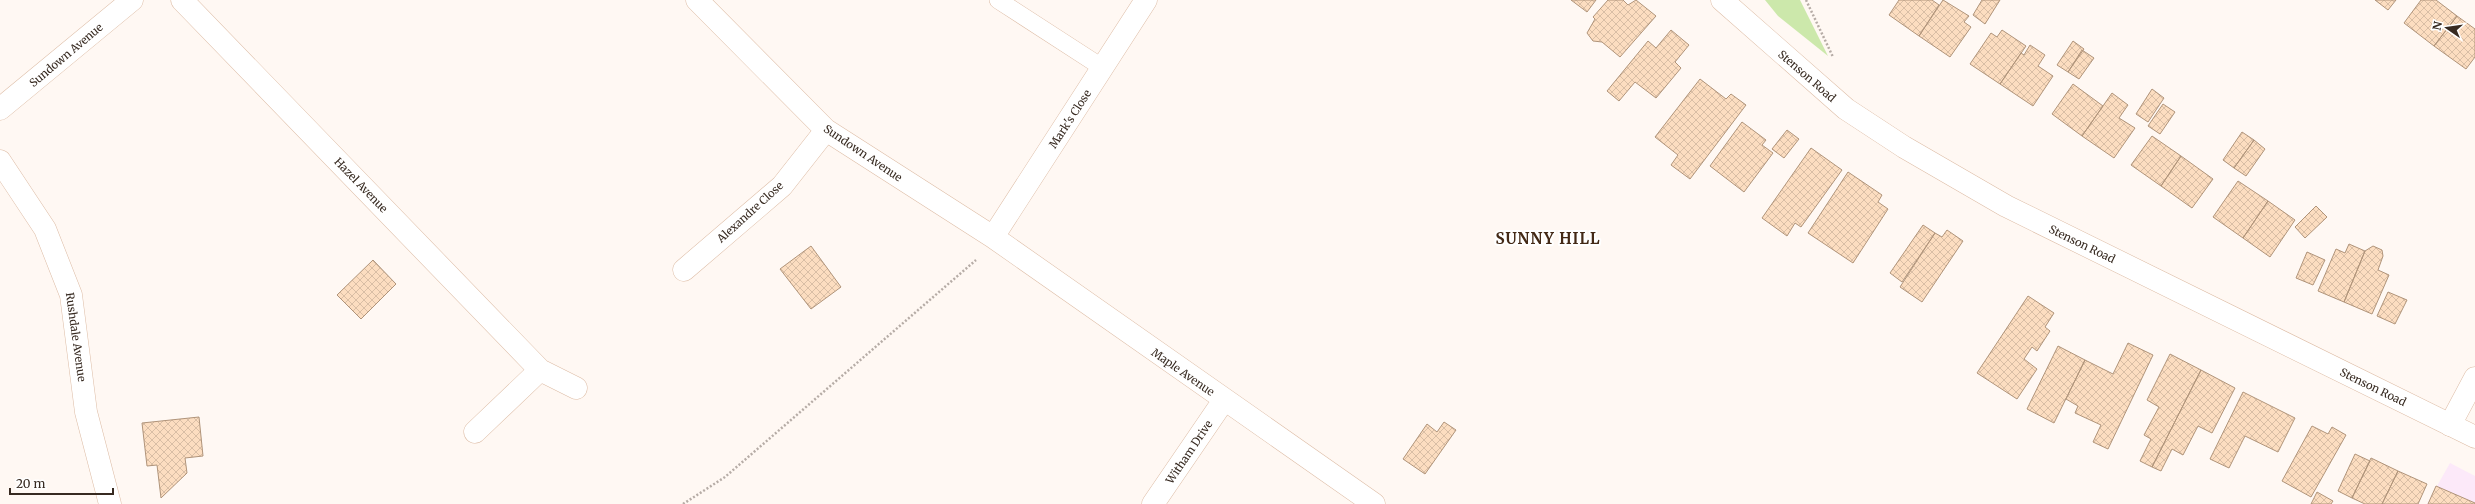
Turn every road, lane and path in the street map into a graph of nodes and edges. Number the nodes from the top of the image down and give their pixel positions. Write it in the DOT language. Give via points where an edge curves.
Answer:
graph roads {
  1 [pos="132,0"];
  2 [pos="182,0"];
  3 [pos="698,0"];
  4 [pos="998,0"];
  5 [pos="1146,0"];
  6 [pos="1722,0"];
  7 [pos="1103,68"];
  8 [pos="0,109"];
  9 [pos="826,130"];
  10 [pos="0,161"];
  11 [pos="993,238"];
  12 [pos="684,270"];
  13 [pos="540,370"];
  14 [pos="2475,378"];
  15 [pos="576,388"];
  16 [pos="1224,400"];
  17 [pos="2450,425"];
  18 [pos="476,432"];
  19 [pos="2475,437"];
  20 [pos="103,502"];
  21 [pos="683,504"];
  22 [pos="1153,504"];
  23 [pos="1374,504"];
  1 -- 8 [label="street, Sundown Avenue"];
  2 -- 13 [label="street, Hazel Avenue"];
  3 -- 9 [label="street, Sundown Avenue"];
  4 -- 7 [label="lane"];
  5 -- 7 [label="street, Mark's Close"];
  6 -- 17 [label="street, Stenson Road" via="1846,109 1904,147 2006,206"];
  7 -- 11 [label="street, Mark's Close"];
  9 -- 11 [label="street, Sundown Avenue"];
  9 -- 12 [label="street, Alexandre Close" via="782,186"];
  10 -- 20 [label="street, Rushdale Avenue" via="45,229 72,295 86,412"];
  11 -- 16 [label="street, Maple Avenue"];
  11 -- 21 [label="path" via="975,262 725,477"];
  13 -- 15 [label="street, Hazel Avenue"];
  13 -- 18 [label="street"];
  14 -- 17 [label="street"];
  16 -- 22 [label="street, Witham Drive"];
  16 -- 23 [label="street, Maple Avenue"];
  17 -- 19 [label="street, Stenson Road"];
}
